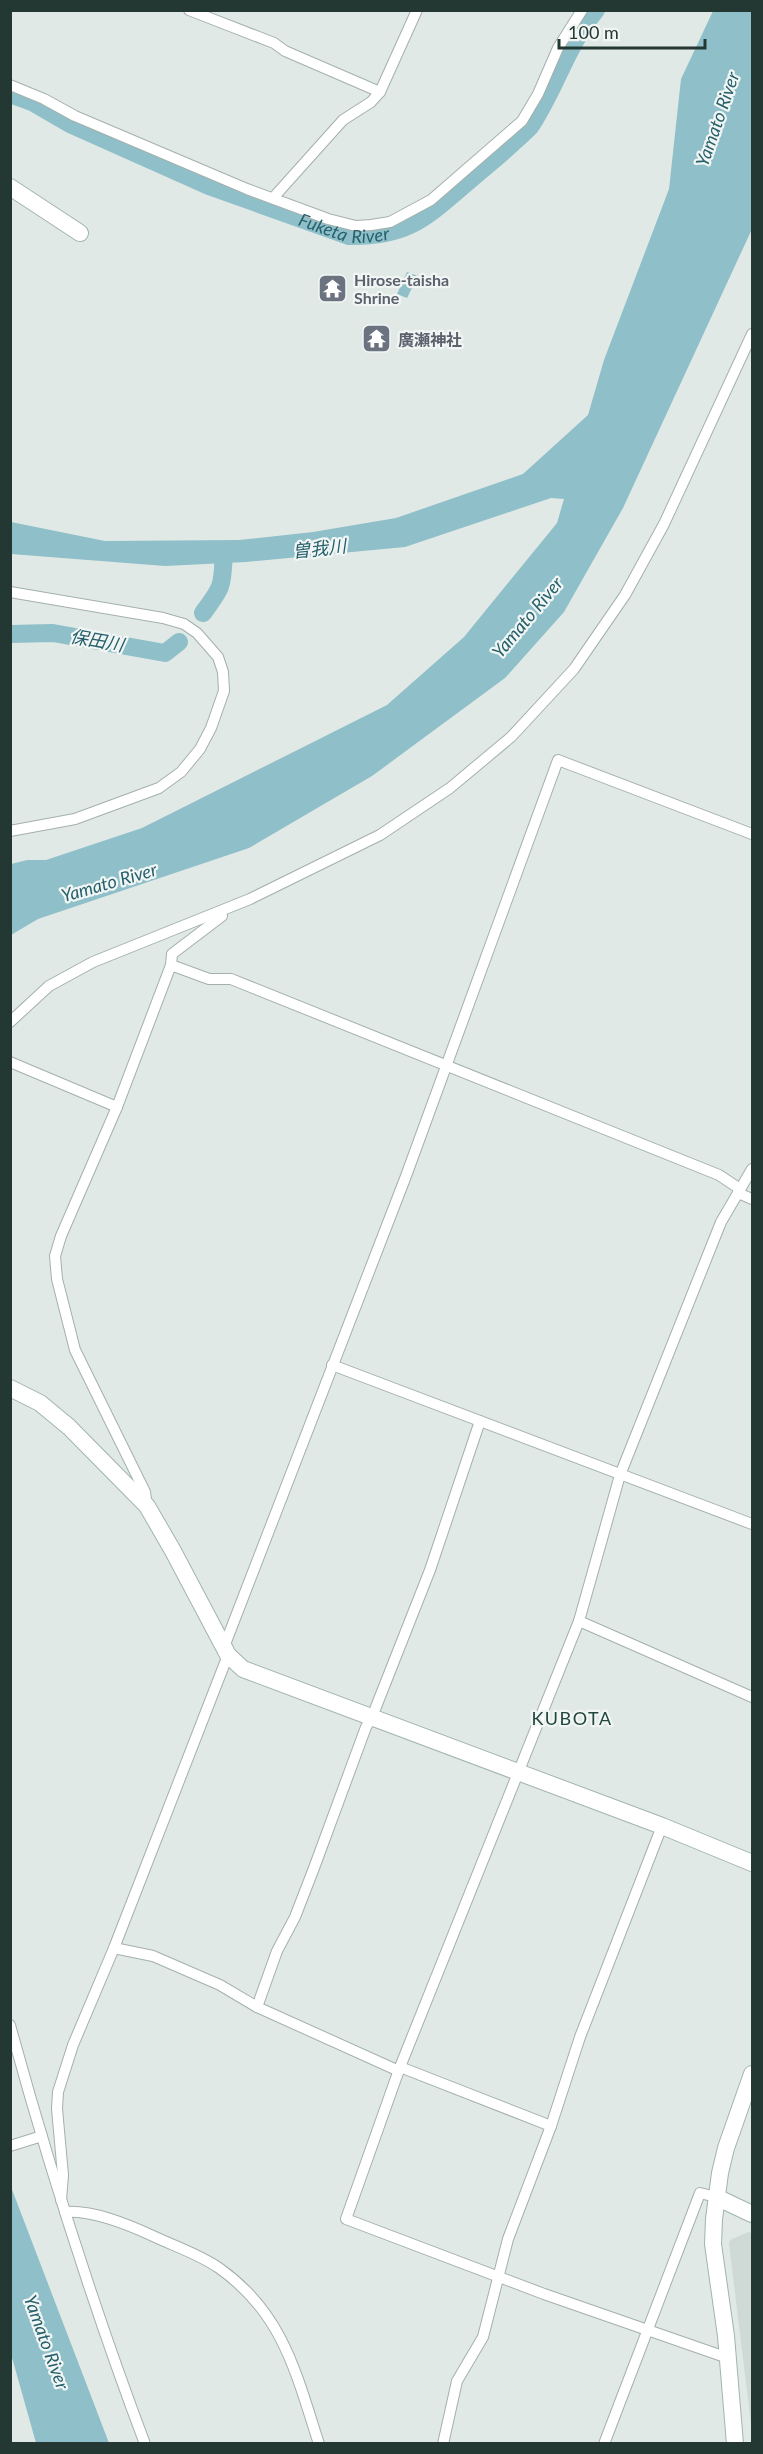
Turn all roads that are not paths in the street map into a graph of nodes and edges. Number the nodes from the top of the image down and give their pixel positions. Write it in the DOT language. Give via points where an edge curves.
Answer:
graph roads {
  1 [pos="189,10"];
  2 [pos="417,10"];
  3 [pos="582,10"];
  4 [pos="205,14"];
  5 [pos="10,85"];
  6 [pos="380,92"];
  7 [pos="10,187"];
  8 [pos="273,198"];
  9 [pos="80,233"];
  10 [pos="753,334"];
  11 [pos="10,592"];
  12 [pos="10,831"];
  13 [pos="753,834"];
  14 [pos="250,899"];
  15 [pos="171,965"];
  16 [pos="10,1022"];
  17 [pos="10,1062"];
  18 [pos="446,1064"];
  19 [pos="117,1107"];
  20 [pos="753,1169"];
  21 [pos="739,1191"];
  22 [pos="753,1198"];
  23 [pos="332,1365"];
  24 [pos="10,1388"];
  25 [pos="480,1421"];
  26 [pos="620,1475"];
  27 [pos="147,1506"];
  28 [pos="753,1524"];
  29 [pos="579,1621"];
  30 [pos="226,1651"];
  31 [pos="753,1696"];
  32 [pos="372,1717"];
  33 [pos="517,1771"];
  34 [pos="662,1826"];
  35 [pos="753,1863"];
  36 [pos="114,1948"];
  37 [pos="257,2007"];
  38 [pos="10,2025"];
  39 [pos="399,2069"];
  40 [pos="753,2074"];
  41 [pos="551,2126"];
  42 [pos="39,2137"];
  43 [pos="10,2146"];
  44 [pos="716,2197"];
  45 [pos="61,2200"];
  46 [pos="65,2212"];
  47 [pos="753,2214"];
  48 [pos="500,2276"];
  49 [pos="648,2328"];
  50 [pos="728,2358"];
  51 [pos="145,2444"];
  52 [pos="319,2444"];
  53 [pos="443,2444"];
  54 [pos="604,2444"];
  55 [pos="735,2444"];
  1 -- 4 [label="street"];
  2 -- 6 [label="street"];
  3 -- 8 [label="street" via="558,48 522,121 418,208 390,222 356,226"];
  4 -- 6 [label="street"];
  5 -- 8 [label="street" via="200,171"];
  6 -- 8 [label="street" via="344,120"];
  7 -- 9 [label="street"];
  10 -- 14 [label="street" via="664,524 625,595 574,669 511,737 450,788 380,836"];
  11 -- 12 [label="street" via="184,624 218,657 224,691 200,749 182,772 159,788 99,812"];
  13 -- 18 [label="street" via="558,760"];
  14 -- 15 [label="street" via="172,954"];
  14 -- 16 [label="street" via="93,962 49,986"];
  15 -- 18 [label="street" via="210,979 231,979"];
  15 -- 19 [label="street"];
  17 -- 19 [label="street"];
  18 -- 21 [label="street" via="719,1175"];
  18 -- 23 [label="street"];
  19 -- 27 [label="street" via="55,1257 75,1350 145,1492"];
  20 -- 21 [label="street"];
  21 -- 22 [label="street"];
  21 -- 26 [label="street" via="703,1265"];
  23 -- 25 [label="street"];
  23 -- 30 [label="street"];
  24 -- 27 [label="street" via="40,1403 62,1421"];
  25 -- 26 [label="street"];
  25 -- 32 [label="street" via="430,1570"];
  26 -- 28 [label="street"];
  26 -- 29 [label="street"];
  27 -- 30 [label="street"];
  29 -- 31 [label="street"];
  29 -- 33 [label="street"];
  30 -- 32 [label="street" via="236,1664 252,1674"];
  30 -- 36 [label="street"];
  32 -- 33 [label="street"];
  32 -- 37 [label="street"];
  33 -- 34 [label="street"];
  33 -- 39 [label="street"];
  34 -- 35 [label="street"];
  34 -- 41 [label="street" via="580,2037"];
  36 -- 37 [label="street" via="153,1956 220,1985"];
  36 -- 45 [label="street" via="57,2092"];
  37 -- 39 [label="street"];
  38 -- 42 [label="street"];
  39 -- 41 [label="street"];
  39 -- 48 [label="street" via="346,2219"];
  40 -- 44 [label="street" via="726,2148"];
  41 -- 48 [label="street" via="508,2239"];
  42 -- 43 [label="street"];
  42 -- 45 [label="street"];
  44 -- 47 [label="street"];
  44 -- 49 [label="street" via="700,2193"];
  44 -- 50 [label="street" via="713,2244"];
  45 -- 46 [label="street"];
  46 -- 51 [label="street"];
  46 -- 52 [label="street" via="76,2211 131,2226 218,2267 251,2294 288,2349"];
  48 -- 49 [label="street"];
  48 -- 53 [label="street" via="483,2337 458,2381"];
  49 -- 50 [label="street"];
  49 -- 54 [label="street"];
  50 -- 55 [label="street"];
}
